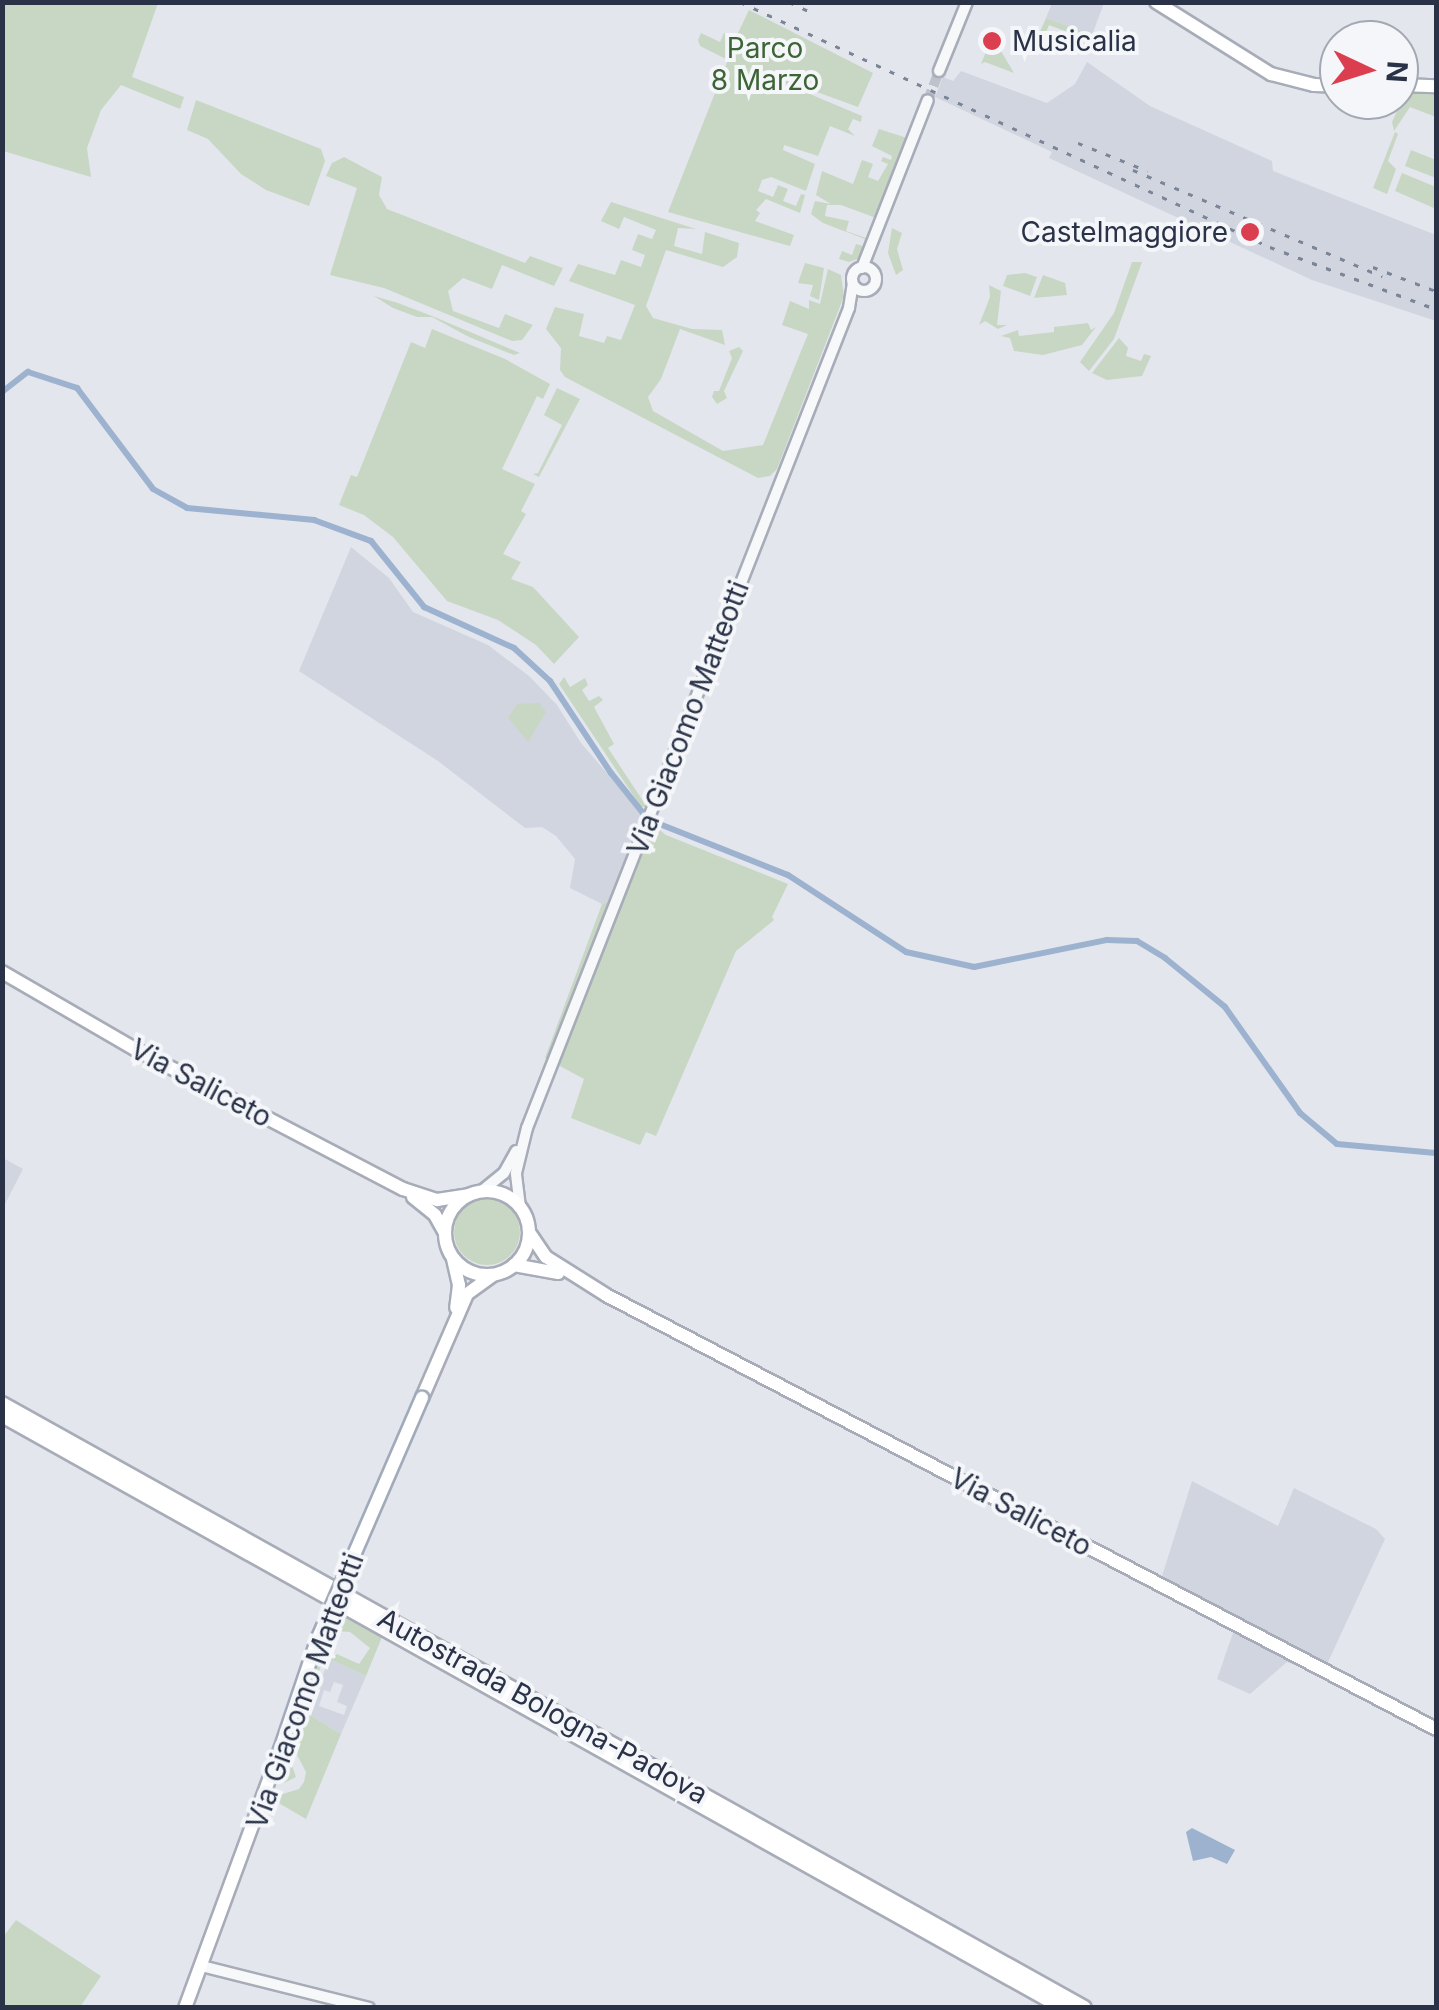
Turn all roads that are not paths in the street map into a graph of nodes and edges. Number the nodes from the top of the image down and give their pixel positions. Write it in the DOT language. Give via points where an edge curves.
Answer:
graph roads {
  1 [pos="965,2"];
  2 [pos="1156,2"];
  3 [pos="939,71"];
  4 [pos="1319,86"];
  5 [pos="928,100"];
  6 [pos="867,270"];
  7 [pos="852,284"];
  8 [pos="864,291"];
  9 [pos="849,308"];
  10 [pos="2,972"];
  11 [pos="527,1128"];
  12 [pos="404,1189"];
  13 [pos="483,1190"];
  14 [pos="467,1195"];
  15 [pos="520,1206"];
  16 [pos="529,1232"];
  17 [pos="444,1233"];
  18 [pos="452,1257"];
  19 [pos="514,1266"];
  20 [pos="496,1274"];
  21 [pos="606,1295"];
  22 [pos="453,1320"];
  23 [pos="2,1404"];
  24 [pos="2,1415"];
  25 [pos="1436,1729"];
  26 [pos="202,1966"];
  27 [pos="185,2008"];
  28 [pos="369,2008"];
  29 [pos="1064,2008"];
  30 [pos="1084,2008"];
  1 -- 3 [label="street"];
  2 -- 4 [label="main road" via="1271,74"];
  5 -- 6 [label="street"];
  6 -- 7 [label="street" via="854,272"];
  6 -- 8 [label="street, Via Giacomo Matteotti" via="874,285"];
  7 -- 8 [label="street"];
  7 -- 9 [label="street, Via Giacomo Matteotti"];
  8 -- 9 [label="street, Via Giacomo Matteotti"];
  9 -- 11 [label="street, Via Giacomo Matteotti"];
  10 -- 12 [label="main road, Via Saliceto"];
  11 -- 13 [label="street, Via Giacomo Matteotti" via="504,1173"];
  11 -- 15 [label="street, Via Giacomo Matteotti" via="516,1174"];
  12 -- 14 [label="main road, Via Saliceto" via="437,1200"];
  12 -- 17 [label="main road, Via Saliceto" via="435,1215"];
  13 -- 14 [label="main road, Via Saliceto"];
  13 -- 15 [label="main road"];
  14 -- 17 [label="main road" via="450,1211"];
  15 -- 16 [label="main road, Via Saliceto"];
  16 -- 19 [label="main road"];
  16 -- 21 [label="main road, Via Saliceto" via="546,1257"];
  17 -- 18 [label="main road, Via Saliceto"];
  18 -- 20 [label="main road" via="471,1272"];
  18 -- 22 [label="main road, Via Giacomo Matteotti" via="460,1286"];
  19 -- 20 [label="main road"];
  19 -- 21 [label="main road, Via Saliceto" via="546,1268"];
  20 -- 22 [label="main road, Via Giacomo Matteotti" via="467,1294"];
  21 -- 25 [label="main road, Via Saliceto"];
  22 -- 26 [label="main road, Via Giacomo Matteotti, bridge" via="318,1638"];
  23 -- 30 [label="highway, Autostrada Bologna-Padova"];
  24 -- 29 [label="highway, Autostrada Bologna-Padova"];
  26 -- 27 [label="main road, Via Giacomo Matteotti"];
  26 -- 28 [label="street"];
}
